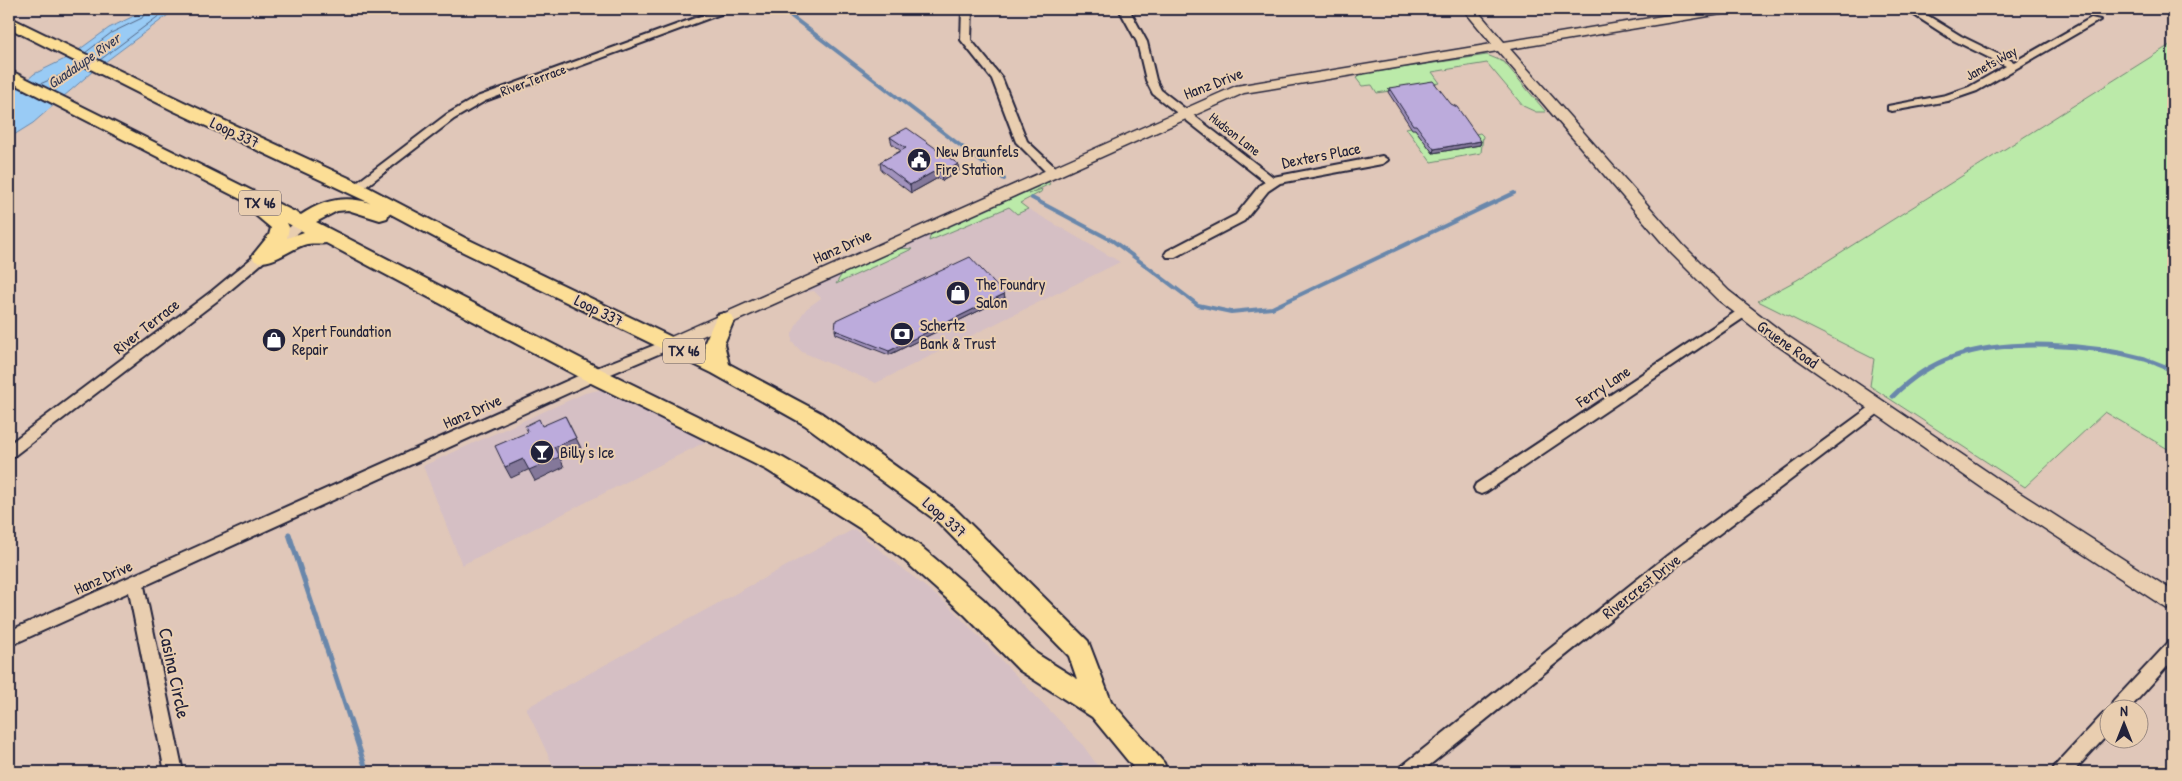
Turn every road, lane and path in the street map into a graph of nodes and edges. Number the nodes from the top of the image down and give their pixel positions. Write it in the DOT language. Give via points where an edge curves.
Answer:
graph roads {
  1 [pos="729,9"];
  2 [pos="967,9"];
  3 [pos="1124,9"];
  4 [pos="1469,9"];
  5 [pos="1727,9"];
  6 [pos="1910,9"];
  7 [pos="2095,20"];
  8 [pos="9,22"];
  9 [pos="1503,47"];
  10 [pos="2014,66"];
  11 [pos="9,75"];
  12 [pos="1892,108"];
  13 [pos="1184,113"];
  14 [pos="1382,160"];
  15 [pos="1052,171"];
  16 [pos="202,172"];
  17 [pos="1272,182"];
  18 [pos="356,188"];
  19 [pos="301,224"];
  20 [pos="326,237"];
  21 [pos="472,249"];
  22 [pos="1171,254"];
  23 [pos="262,256"];
  24 [pos="1743,312"];
  25 [pos="724,320"];
  26 [pos="670,344"];
  27 [pos="719,368"];
  28 [pos="594,375"];
  29 [pos="1878,406"];
  30 [pos="9,452"];
  31 [pos="1481,488"];
  32 [pos="135,582"];
  33 [pos="2173,602"];
  34 [pos="9,639"];
  35 [pos="2173,649"];
  36 [pos="2128,698"];
  37 [pos="1101,708"];
  38 [pos="2100,730"];
  39 [pos="174,772"];
  40 [pos="1154,772"];
  41 [pos="1408,772"];
  42 [pos="2061,772"];
  1 -- 18 [label="street, River Terrace" via="481,99 450,117"];
  2 -- 15 [label="street" via="966,40 997,78 1022,142"];
  3 -- 13 [label="street, Hudson Lane" via="1142,42 1154,87"];
  4 -- 9 [label="street, Gruene Road"];
  5 -- 9 [label="street, Hanz Drive"];
  6 -- 10 [label="street" via="1957,38"];
  7 -- 10 [label="street, Janets Way"];
  8 -- 18 [label="main road, Loop 337 / TX 46" via="178,106"];
  9 -- 13 [label="street, Hanz Drive" via="1257,85 1225,94"];
  9 -- 24 [label="street, Gruene Road" via="1677,249"];
  10 -- 12 [label="street, Janets Way" via="1961,94"];
  11 -- 16 [label="main road, Loop 337 / TX 46"];
  13 -- 15 [label="street, Hanz Drive"];
  13 -- 17 [label="street, Hudson Lane"];
  14 -- 17 [label="street, Dexters Place"];
  15 -- 25 [label="street, Hanz Drive"];
  16 -- 19 [label="main road, Loop 337 / TX 46"];
  16 -- 23 [label="main road" via="201,182 279,223 278,237"];
  17 -- 22 [label="street, Dexters Place" via="1240,218"];
  18 -- 21 [label="main road, Loop 337 / TX 46"];
  19 -- 20 [label="main road, Loop 337 / TX 46"];
  19 -- 21 [label="main road" via="325,209 355,203 446,246"];
  19 -- 23 [label="street, River Terrace"];
  20 -- 23 [label="main road" via="304,238"];
  20 -- 28 [label="main road, Loop 337 / TX 46"];
  21 -- 26 [label="main road, Loop 337 / TX 46"];
  23 -- 30 [label="street, River Terrace"];
  24 -- 29 [label="street, Gruene Road"];
  24 -- 31 [label="street, Ferry Lane"];
  25 -- 26 [label="street, Hanz Drive"];
  25 -- 27 [label="main road" via="714,344"];
  26 -- 27 [label="main road, Loop 337 / TX 46"];
  26 -- 28 [label="street, Hanz Drive"];
  27 -- 37 [label="main road, Loop 337 / TX 46" via="813,419 946,514 1079,648"];
  28 -- 32 [label="street, Hanz Drive"];
  28 -- 37 [label="main road, Loop 337 / TX 46" via="774,464 869,522 912,553 974,607 1028,662"];
  29 -- 33 [label="street, Gruene Road"];
  29 -- 41 [label="street, Rivercrest Drive" via="1673,560"];
  32 -- 34 [label="street, Hanz Drive"];
  32 -- 39 [label="street, Casina Circle"];
  35 -- 36 [label="street"];
  37 -- 40 [label="main road, Loop 337 / TX 46"];
  38 -- 42 [label="street"];
}
